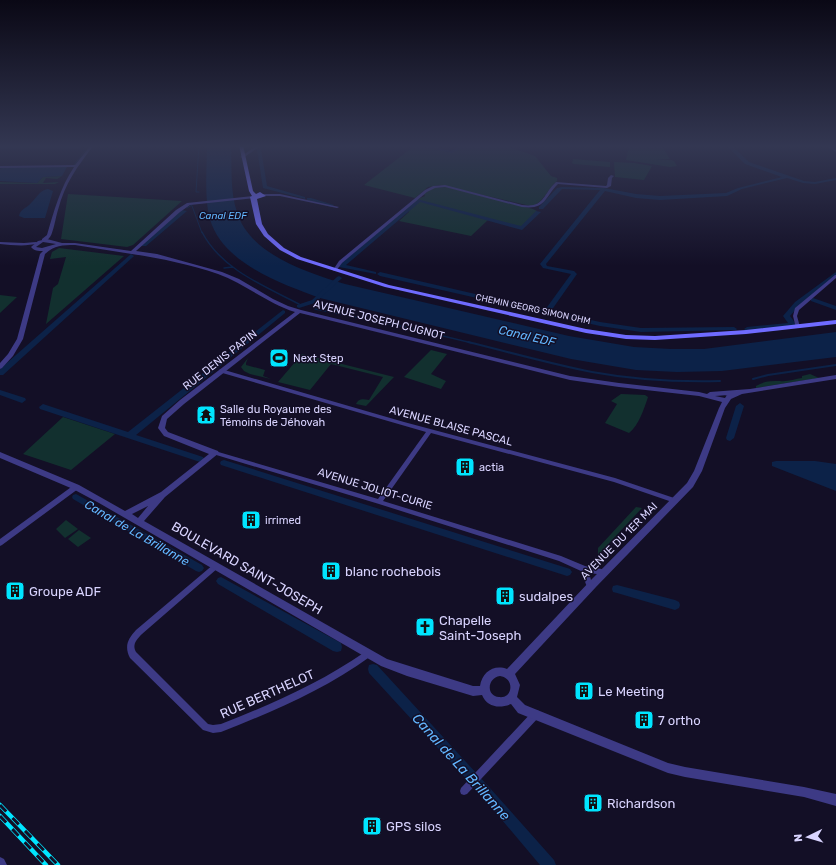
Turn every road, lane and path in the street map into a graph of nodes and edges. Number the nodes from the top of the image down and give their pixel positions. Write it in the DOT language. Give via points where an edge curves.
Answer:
graph roads {
  1 [pos="65,185"];
  2 [pos="250,185"];
  3 [pos="555,185"];
  4 [pos="587,185"];
  5 [pos="609,185"];
  6 [pos="258,196"];
  7 [pos="337,207"];
  8 [pos="0,242"];
  9 [pos="51,243"];
  10 [pos="35,245"];
  11 [pos="41,252"];
  12 [pos="132,252"];
  13 [pos="340,262"];
  14 [pos="328,268"];
  15 [pos="335,270"];
  16 [pos="836,276"];
  17 [pos="299,311"];
  18 [pos="836,322"];
  19 [pos="798,327"];
  20 [pos="0,366"];
  21 [pos="221,371"];
  22 [pos="836,377"];
  23 [pos="722,397"];
  24 [pos="162,430"];
  25 [pos="429,431"];
  26 [pos="215,453"];
  27 [pos="0,455"];
  28 [pos="76,487"];
  29 [pos="164,494"];
  30 [pos="675,501"];
  31 [pos="379,502"];
  32 [pos="126,514"];
  33 [pos="139,522"];
  34 [pos="0,543"];
  35 [pos="216,566"];
  36 [pos="584,570"];
  37 [pos="605,572"];
  38 [pos="590,587"];
  39 [pos="368,654"];
  40 [pos="508,675"];
  41 [pos="484,689"];
  42 [pos="512,698"];
  43 [pos="536,714"];
  44 [pos="464,791"];
  45 [pos="836,800"];
  1 -- 9 [label="street"];
  2 -- 6 [label="main road, CHEMIN GEORG SIMON OHM"];
  3 -- 13 [label="street" via="540,205 533,207 447,187 432,187"];
  4 -- 5 [label="street"];
  6 -- 7 [label="street" via="280,195"];
  6 -- 12 [label="street" via="187,204"];
  6 -- 14 [label="main road, CHEMIN GEORG SIMON OHM" via="256,210 263,231 274,244 294,256"];
  8 -- 10 [label="street"];
  9 -- 10 [label="street" via="43,240"];
  9 -- 11 [label="street"];
  9 -- 12 [label="street, AVENUE JOSEPH CUGNOT"];
  10 -- 11 [label="street" via="35,249"];
  11 -- 20 [label="street" via="21,336 14,350"];
  12 -- 17 [label="street, AVENUE JOSEPH CUGNOT" via="220,272 271,300"];
  13 -- 14 [label="street"];
  13 -- 15 [label="street"];
  14 -- 15 [label="main road, CHEMIN GEORG SIMON OHM"];
  15 -- 19 [label="main road, CHEMIN GEORG SIMON OHM" via="397,289 626,337 660,338"];
  16 -- 19 [label="street" via="797,309 795,316"];
  17 -- 21 [label="street, RUE DENIS PAPIN"];
  17 -- 23 [label="street, AVENUE JOSEPH CUGNOT" via="570,378"];
  18 -- 19 [label="main road, CHEMIN GEORG SIMON OHM"];
  21 -- 24 [label="street, RUE DENIS PAPIN" via="167,414 162,422"];
  21 -- 25 [label="street, AVENUE BLAISE PASCAL"];
  22 -- 23 [label="street"];
  23 -- 30 [label="street, AVENUE DU 1ER MAI" via="722,408 698,471 690,485"];
  24 -- 26 [label="street, AVENUE JOLIOT-CURIE" via="168,435"];
  25 -- 30 [label="street, AVENUE BLAISE PASCAL" via="615,480"];
  25 -- 31 [label="street"];
  26 -- 29 [label="street"];
  26 -- 31 [label="street, AVENUE JOLIOT-CURIE"];
  27 -- 28 [label="street, BOULEVARD SAINT-JOSEPH"];
  28 -- 32 [label="street, BOULEVARD SAINT-JOSEPH"];
  28 -- 34 [label="street"];
  29 -- 32 [label="street"];
  29 -- 33 [label="street"];
  30 -- 37 [label="street, AVENUE DU 1ER MAI"];
  31 -- 36 [label="street, AVENUE JOLIOT-CURIE" via="561,559"];
  32 -- 33 [label="street, BOULEVARD SAINT-JOSEPH"];
  33 -- 35 [label="street, BOULEVARD SAINT-JOSEPH"];
  35 -- 39 [label="street, BOULEVARD SAINT-JOSEPH"];
  35 -- 39 [label="street, RUE BERTHELOT" via="139,632 131,645 133,655 206,728 221,728 322,683"];
  36 -- 37 [label="street, AVENUE JOLIOT-CURIE"];
  36 -- 38 [label="street"];
  37 -- 38 [label="street, AVENUE DU 1ER MAI"];
  38 -- 40 [label="street, AVENUE DU 1ER MAI"];
  39 -- 41 [label="street, BOULEVARD SAINT-JOSEPH" via="394,667 432,679 473,691 479,692"];
  40 -- 41 [label="street" via="499,672 491,674 485,681"];
  40 -- 42 [label="street" via="515,686"];
  41 -- 42 [label="street" via="488,697 496,702"];
  42 -- 43 [label="street" via="522,708"];
  43 -- 44 [label="street"];
  43 -- 45 [label="street" via="677,771 804,792"];
}
